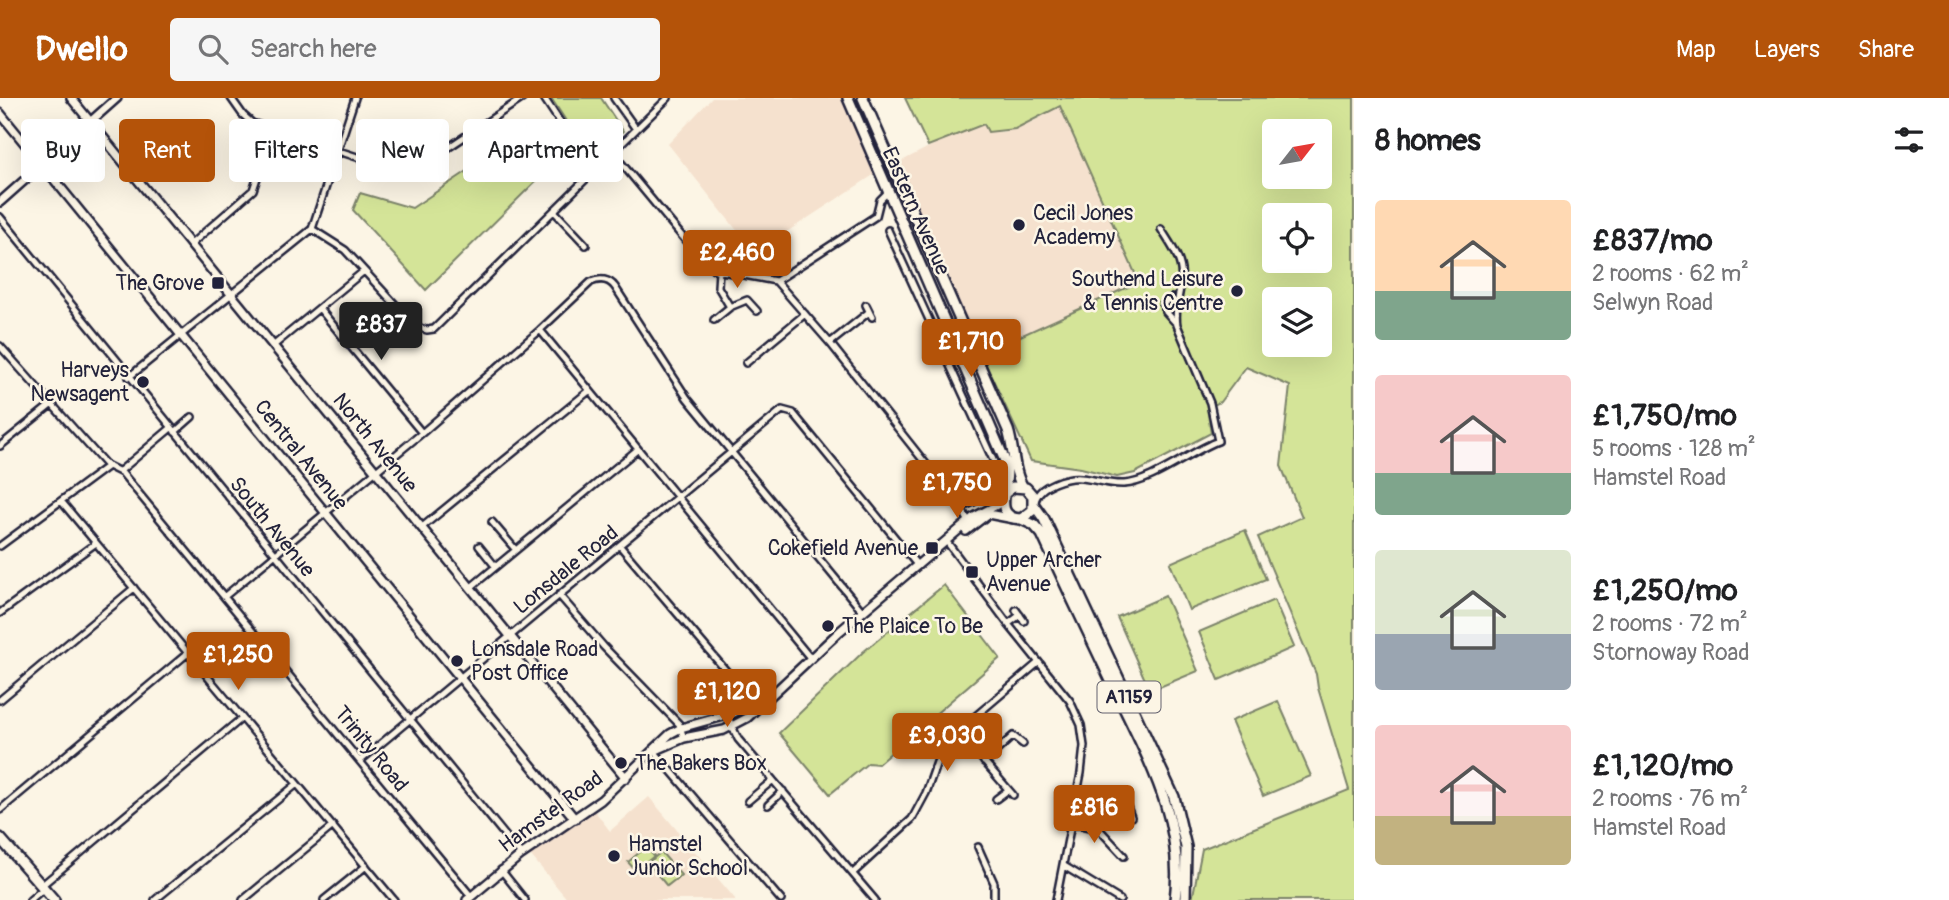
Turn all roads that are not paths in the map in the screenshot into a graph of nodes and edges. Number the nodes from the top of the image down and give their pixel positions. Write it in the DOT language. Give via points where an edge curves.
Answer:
graph roads {
  1 [pos="71,98"];
  2 [pos="117,98"];
  3 [pos="231,98"];
  4 [pos="355,98"];
  5 [pos="523,98"];
  6 [pos="544,98"];
  7 [pos="614,98"];
  8 [pos="668,98"];
  9 [pos="848,98"];
  10 [pos="863,98"];
  11 [pos="0,113"];
  12 [pos="88,119"];
  13 [pos="92,119"];
  14 [pos="247,119"];
  15 [pos="558,119"];
  16 [pos="636,129"];
  17 [pos="21,139"];
  18 [pos="342,139"];
  19 [pos="105,140"];
  20 [pos="623,143"];
  21 [pos="342,152"];
  22 [pos="623,165"];
  23 [pos="23,182"];
  24 [pos="56,182"];
  25 [pos="256,182"];
  26 [pos="328,182"];
  27 [pos="583,182"];
  28 [pos="888,192"];
  29 [pos="0,202"];
  30 [pos="554,211"];
  31 [pos="0,217"];
  32 [pos="312,229"];
  33 [pos="1161,229"];
  34 [pos="888,230"];
  35 [pos="190,245"];
  36 [pos="586,245"];
  37 [pos="719,270"];
  38 [pos="364,271"];
  39 [pos="776,281"];
  40 [pos="231,295"];
  41 [pos="866,305"];
  42 [pos="1177,305"];
  43 [pos="730,307"];
  44 [pos="319,308"];
  45 [pos="757,311"];
  46 [pos="805,314"];
  47 [pos="714,320"];
  48 [pos="1177,325"];
  49 [pos="540,330"];
  50 [pos="181,335"];
  51 [pos="830,343"];
  52 [pos="0,346"];
  53 [pos="273,346"];
  54 [pos="746,363"];
  55 [pos="129,377"];
  56 [pos="589,391"];
  57 [pos="52,404"];
  58 [pos="192,417"];
  59 [pos="173,430"];
  60 [pos="422,433"];
  61 [pos="0,446"];
  62 [pos="637,450"];
  63 [pos="731,452"];
  64 [pos="108,466"];
  65 [pos="120,471"];
  66 [pos="376,472"];
  67 [pos="1045,487"];
  68 [pos="1024,488"];
  69 [pos="1004,496"];
  70 [pos="677,499"];
  71 [pos="61,501"];
  72 [pos="1035,503"];
  73 [pos="961,508"];
  74 [pos="326,513"];
  75 [pos="980,516"];
  76 [pos="1018,519"];
  77 [pos="492,522"];
  78 [pos="969,522"];
  79 [pos="421,528"];
  80 [pos="947,542"];
  81 [pos="96,543"];
  82 [pos="620,545"];
  83 [pos="0,546"];
  84 [pos="479,546"];
  85 [pos="514,549"];
  86 [pos="275,555"];
  87 [pos="495,566"];
  88 [pos="918,566"];
  89 [pos="470,588"];
  90 [pos="134,589"];
  91 [pos="559,595"];
  92 [pos="225,596"];
  93 [pos="863,612"];
  94 [pos="0,613"];
  95 [pos="1020,615"];
  96 [pos="1008,624"];
  97 [pos="510,636"];
  98 [pos="188,653"];
  99 [pos="811,659"];
  100 [pos="1038,663"];
  101 [pos="460,677"];
  102 [pos="0,699"];
  103 [pos="756,706"];
  104 [pos="727,715"];
  105 [pos="242,718"];
  106 [pos="410,720"];
  107 [pos="681,728"];
  108 [pos="731,728"];
  109 [pos="958,731"];
  110 [pos="684,738"];
  111 [pos="1023,744"];
  112 [pos="654,751"];
  113 [pos="360,761"];
  114 [pos="984,762"];
  115 [pos="626,778"];
  116 [pos="773,780"];
  117 [pos="297,784"];
  118 [pos="783,791"];
  119 [pos="1078,795"];
  120 [pos="996,799"];
  121 [pos="748,802"];
  122 [pos="768,804"];
  123 [pos="0,810"];
  124 [pos="1131,817"];
  125 [pos="575,819"];
  126 [pos="1071,823"];
  127 [pos="332,826"];
  128 [pos="0,838"];
  129 [pos="978,847"];
  130 [pos="521,855"];
  131 [pos="1124,856"];
  132 [pos="366,866"];
  133 [pos="1064,866"];
  134 [pos="501,870"];
  135 [pos="853,873"];
  136 [pos="42,887"];
  137 [pos="870,894"];
  138 [pos="469,898"];
  139 [pos="30,900"];
  140 [pos="54,900"];
  141 [pos="155,900"];
  142 [pos="243,900"];
  143 [pos="324,900"];
  144 [pos="394,900"];
  145 [pos="525,900"];
  146 [pos="781,900"];
  147 [pos="863,900"];
  148 [pos="875,900"];
  149 [pos="994,900"];
  150 [pos="1056,900"];
  151 [pos="1120,900"];
  152 [pos="1175,900"];
  153 [pos="1185,900"];
  1 -- 12 [label="street, North Avenue"];
  2 -- 13 [label="street"];
  3 -- 14 [label="street"];
  4 -- 18 [label="street"];
  5 -- 21 [label="street" via="411,170"];
  6 -- 15 [label="street"];
  7 -- 16 [label="street"];
  8 -- 16 [label="street"];
  9 -- 28 [label="main road, Eastern Avenue"];
  10 -- 68 [label="main road, Eastern Avenue" via="1007,430 1017,477"];
  11 -- 17 [label="street, Central Avenue"];
  16 -- 20 [label="street"];
  19 -- 35 [label="street, North Avenue"];
  22 -- 37 [label="street" via="702,261"];
  23 -- 29 [label="street"];
  24 -- 50 [label="street, Central Avenue"];
  25 -- 35 [label="street" via="253,190"];
  26 -- 32 [label="street"];
  27 -- 30 [label="street"];
  28 -- 39 [label="street" via="880,200 876,216"];
  28 -- 69 [label="main road, Eastern Avenue" via="1008,466"];
  30 -- 36 [label="street"];
  30 -- 38 [label="street" via="428,330 416,327"];
  31 -- 55 [label="street, South Avenue"];
  32 -- 38 [label="street" via="340,246"];
  32 -- 40 [label="street"];
  33 -- 42 [label="street" via="1181,267"];
  34 -- 73 [label="street" via="994,462 991,493"];
  35 -- 40 [label="street, North Avenue"];
  37 -- 39 [label="street"];
  37 -- 43 [label="street" via="718,287"];
  38 -- 44 [label="street"];
  39 -- 46 [label="street"];
  40 -- 50 [label="street"];
  40 -- 53 [label="street, North Avenue"];
  41 -- 51 [label="street" via="871,315"];
  42 -- 48 [label="street"];
  42 -- 48 [label="street" via="1171,298 1163,304"];
  43 -- 45 [label="street" via="748,300"];
  43 -- 47 [label="street"];
  44 -- 53 [label="street"];
  44 -- 60 [label="street"];
  46 -- 51 [label="street"];
  46 -- 54 [label="street"];
  48 -- 67 [label="street" via="1210,403 1218,441 1133,483 1076,477"];
  49 -- 56 [label="street"];
  49 -- 60 [label="street"];
  49 -- 63 [label="street" via="591,282 604,279 612,284 675,383"];
  50 -- 55 [label="street"];
  50 -- 74 [label="street, Central Avenue"];
  51 -- 73 [label="street"];
  52 -- 57 [label="street"];
  53 -- 66 [label="street, North Avenue"];
  55 -- 59 [label="street, South Avenue"];
  56 -- 62 [label="street"];
  56 -- 79 [label="street"];
  57 -- 61 [label="street"];
  57 -- 64 [label="street"];
  58 -- 59 [label="street"];
  59 -- 65 [label="street"];
  59 -- 86 [label="street, South Avenue"];
  60 -- 66 [label="street"];
  62 -- 70 [label="street"];
  62 -- 85 [label="street"];
  63 -- 70 [label="street, Lonsdale Road"];
  63 -- 88 [label="street, Lonsdale Road" via="779,412 793,414"];
  63 -- 93 [label="street"];
  64 -- 65 [label="street, Trinity Road"];
  64 -- 71 [label="street"];
  65 -- 92 [label="street, Trinity Road"];
  66 -- 74 [label="street"];
  66 -- 79 [label="street, North Avenue"];
  67 -- 68 [label="street"];
  67 -- 72 [label="street"];
  68 -- 69 [label="main road" via="1013,487"];
  68 -- 72 [label="main road, Eastern Avenue"];
  69 -- 75 [label="street, Hamstel Road"];
  69 -- 76 [label="main road" via="1004,510"];
  70 -- 82 [label="street, Lonsdale Road"];
  70 -- 99 [label="street"];
  71 -- 81 [label="street"];
  71 -- 83 [label="street"];
  72 -- 76 [label="main road" via="1029,515"];
  72 -- 153 [label="main road, A1159" via="1174,797 1186,847"];
  73 -- 75 [label="street"];
  73 -- 78 [label="street"];
  74 -- 86 [label="street"];
  74 -- 101 [label="street, Central Avenue"];
  75 -- 76 [label="street"];
  75 -- 78 [label="street, Hamstel Road"];
  75 -- 80 [label="street, Hamstel Road"];
  76 -- 152 [label="main road, A1159" via="1042,534 1160,787 1176,838"];
  77 -- 85 [label="street"];
  78 -- 80 [label="street, Hamstel Road"];
  79 -- 89 [label="street, North Avenue"];
  80 -- 88 [label="street, Hamstel Road"];
  80 -- 96 [label="street"];
  81 -- 90 [label="street"];
  81 -- 94 [label="street"];
  82 -- 91 [label="street, Lonsdale Road"];
  82 -- 103 [label="street"];
  84 -- 87 [label="street"];
  85 -- 87 [label="street"];
  86 -- 92 [label="street"];
  86 -- 106 [label="street, South Avenue"];
  87 -- 89 [label="street"];
  88 -- 93 [label="street, Hamstel Road"];
  89 -- 97 [label="street, North Avenue"];
  90 -- 98 [label="street"];
  90 -- 102 [label="street"];
  91 -- 97 [label="street, Lonsdale Road"];
  91 -- 107 [label="street"];
  92 -- 113 [label="street, Trinity Road"];
  93 -- 99 [label="street, Hamstel Road"];
  95 -- 96 [label="street"];
  96 -- 100 [label="street"];
  97 -- 101 [label="street, Lonsdale Road"];
  97 -- 115 [label="street, North Avenue"];
  98 -- 105 [label="street"];
  98 -- 123 [label="street"];
  99 -- 103 [label="street, Hamstel Road"];
  100 -- 109 [label="street"];
  100 -- 119 [label="street" via="1070,701 1081,725 1084,746"];
  101 -- 106 [label="street, Lonsdale Road"];
  101 -- 125 [label="street, Central Avenue"];
  103 -- 104 [label="street, Hamstel Road"];
  103 -- 108 [label="street, Hamstel Road"];
  104 -- 107 [label="street, Hamstel Road"];
  104 -- 108 [label="street"];
  105 -- 117 [label="street"];
  105 -- 136 [label="street"];
  106 -- 113 [label="street, Lonsdale Road"];
  106 -- 130 [label="street, South Avenue"];
  107 -- 110 [label="street"];
  107 -- 112 [label="street, Hamstel Road"];
  108 -- 110 [label="street, Hamstel Road"];
  108 -- 116 [label="street"];
  109 -- 114 [label="street"];
  109 -- 135 [label="street" via="937,762 912,818"];
  110 -- 112 [label="street, Hamstel Road"];
  111 -- 114 [label="street" via="1013,736"];
  112 -- 115 [label="street, Hamstel Road"];
  112 -- 146 [label="street"];
  113 -- 138 [label="street, Trinity Road"];
  114 -- 120 [label="street" via="1010,793"];
  115 -- 125 [label="street, Hamstel Road"];
  116 -- 118 [label="street"];
  116 -- 121 [label="street"];
  117 -- 127 [label="street"];
  117 -- 141 [label="street"];
  118 -- 122 [label="street"];
  118 -- 135 [label="street"];
  119 -- 124 [label="street" via="1126,804"];
  119 -- 126 [label="street"];
  125 -- 130 [label="street, Hamstel Road"];
  126 -- 131 [label="street" via="1099,829"];
  126 -- 133 [label="street"];
  127 -- 132 [label="street"];
  127 -- 142 [label="street"];
  128 -- 136 [label="main road"];
  129 -- 149 [label="street" via="994,883"];
  130 -- 134 [label="street, Hamstel Road"];
  132 -- 143 [label="street"];
  132 -- 144 [label="street"];
  133 -- 150 [label="street"];
  133 -- 151 [label="street"];
  134 -- 138 [label="street, Hamstel Road"];
  134 -- 145 [label="street"];
  135 -- 137 [label="street"];
  136 -- 139 [label="street"];
  136 -- 140 [label="main road"];
  137 -- 147 [label="street"];
  137 -- 148 [label="street"];
}
